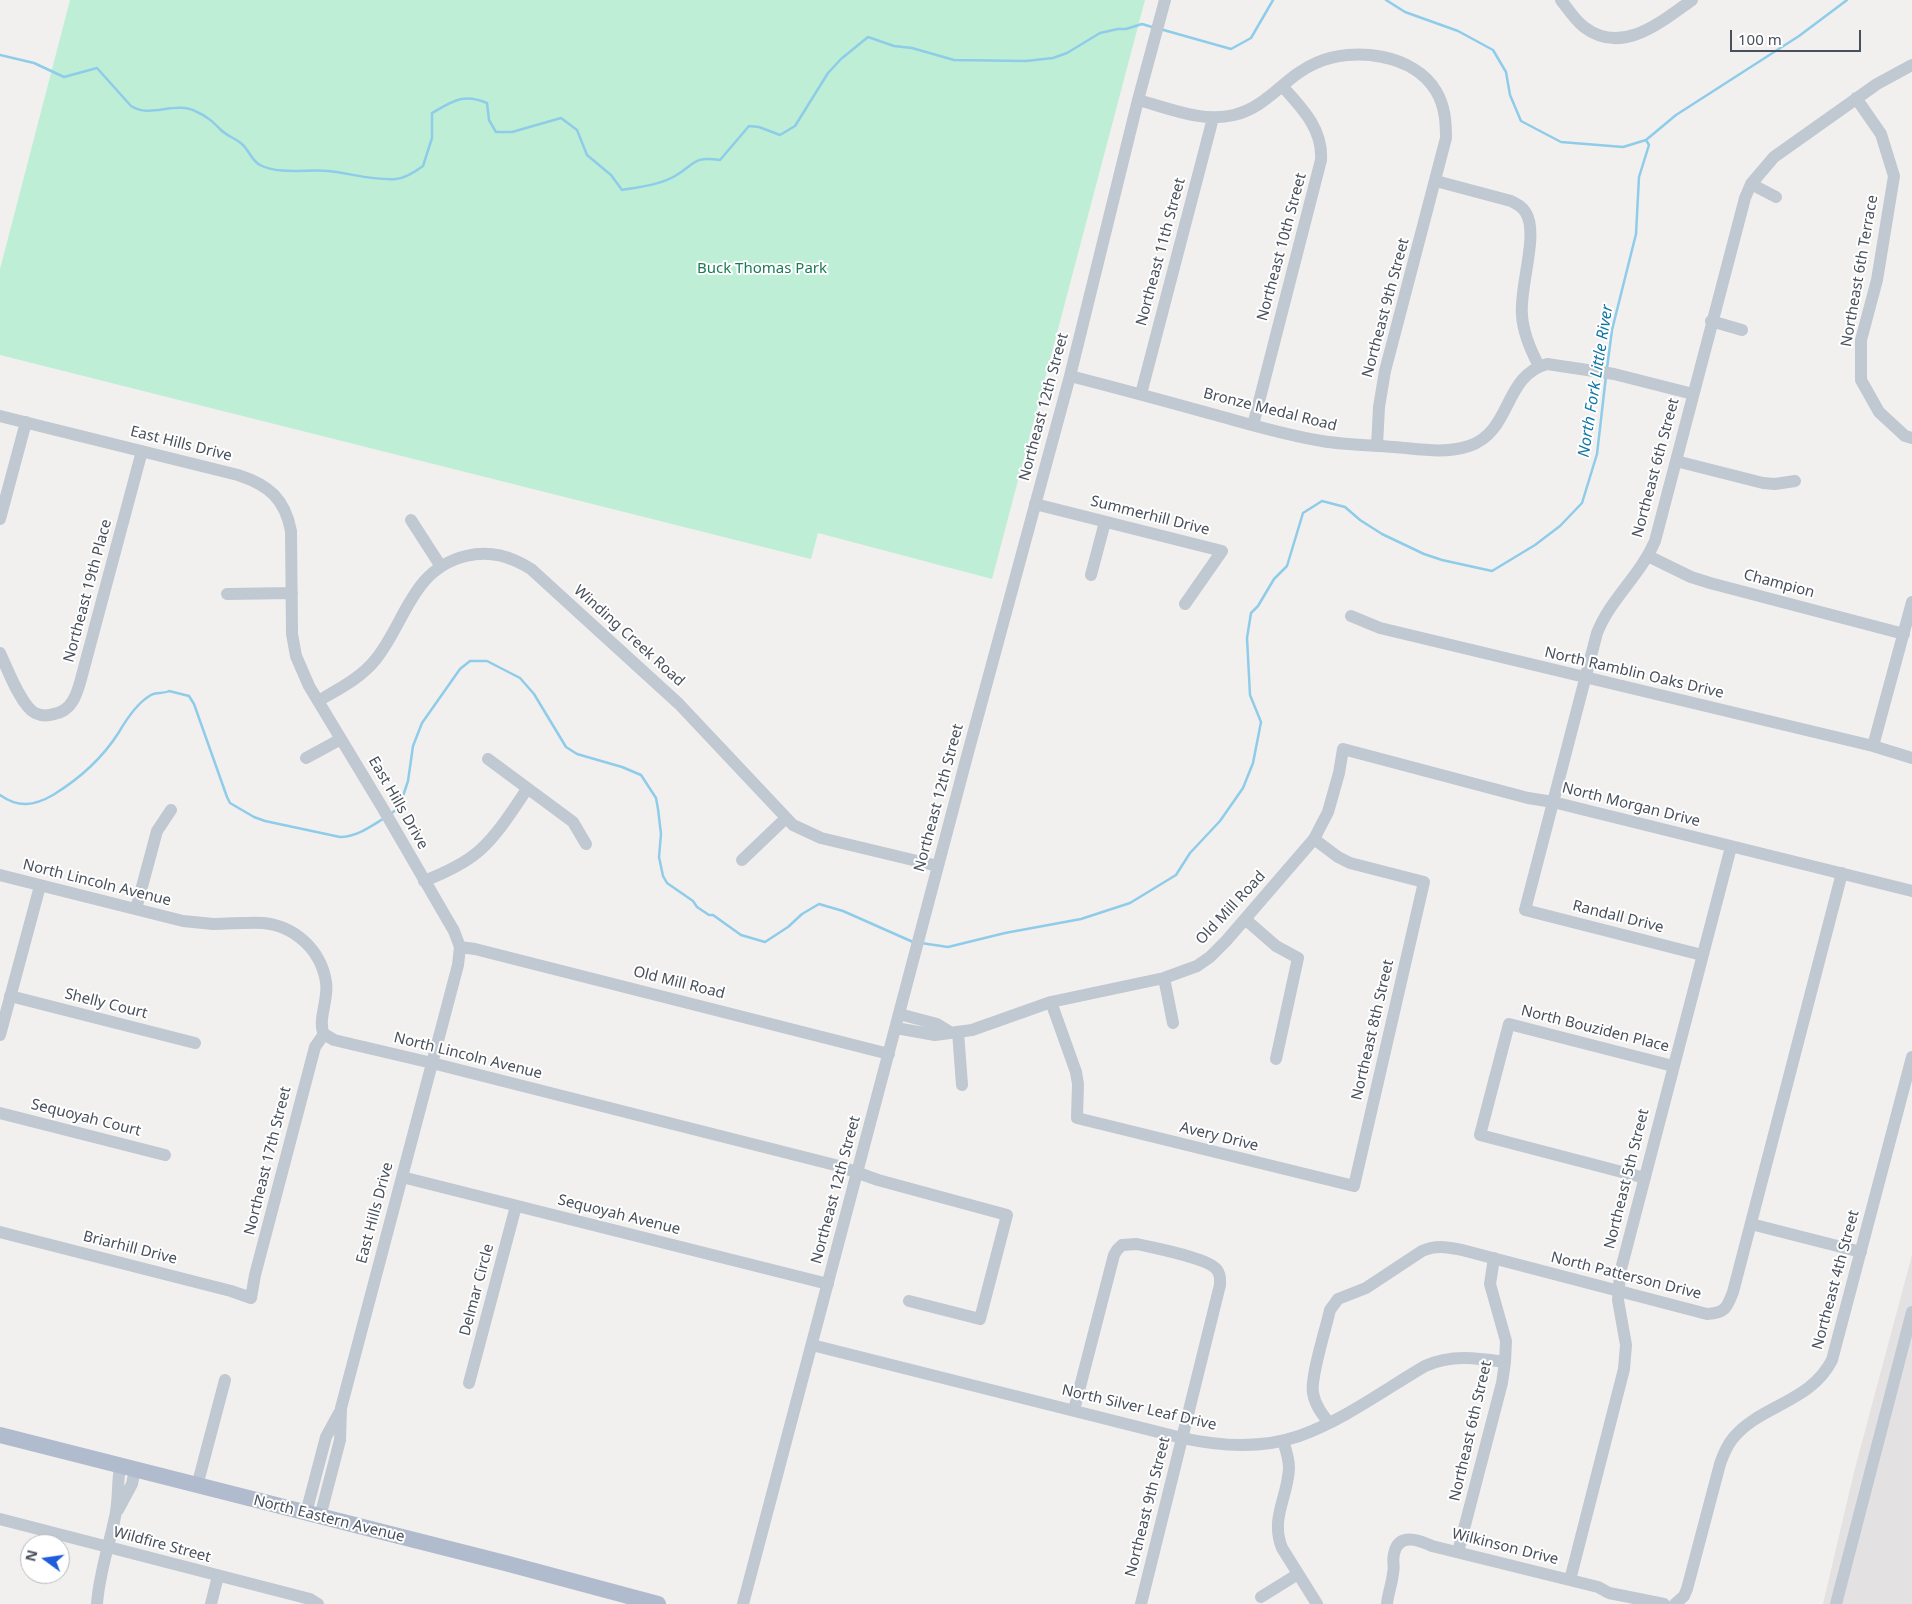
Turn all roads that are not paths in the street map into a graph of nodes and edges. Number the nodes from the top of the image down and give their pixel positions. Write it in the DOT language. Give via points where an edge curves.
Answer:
graph roads {
  1 [pos="1165,0"];
  2 [pos="1561,0"];
  3 [pos="1692,0"];
  4 [pos="1912,65"];
  5 [pos="1283,87"];
  6 [pos="1856,98"];
  7 [pos="1138,100"];
  8 [pos="1213,118"];
  9 [pos="1436,181"];
  10 [pos="1751,184"];
  11 [pos="1776,197"];
  12 [pos="1711,321"];
  13 [pos="1742,330"];
  14 [pos="1539,366"];
  15 [pos="1070,376"];
  16 [pos="1141,394"];
  17 [pos="1693,394"];
  18 [pos="0,416"];
  19 [pos="26,422"];
  20 [pos="1253,425"];
  21 [pos="1912,438"];
  22 [pos="1377,446"];
  23 [pos="142,452"];
  24 [pos="1676,461"];
  25 [pos="1796,481"];
  26 [pos="1035,504"];
  27 [pos="0,520"];
  28 [pos="410,520"];
  29 [pos="1105,522"];
  30 [pos="1648,556"];
  31 [pos="440,565"];
  32 [pos="1091,575"];
  33 [pos="292,593"];
  34 [pos="227,594"];
  35 [pos="1912,602"];
  36 [pos="1185,604"];
  37 [pos="1351,616"];
  38 [pos="1904,634"];
  39 [pos="0,652"];
  40 [pos="1585,678"];
  41 [pos="318,701"];
  42 [pos="341,739"];
  43 [pos="1873,746"];
  44 [pos="1343,749"];
  45 [pos="306,758"];
  46 [pos="1912,758"];
  47 [pos="488,759"];
  48 [pos="527,789"];
  49 [pos="1553,802"];
  50 [pos="171,810"];
  51 [pos="786,818"];
  52 [pos="1314,839"];
  53 [pos="586,844"];
  54 [pos="1731,847"];
  55 [pos="742,860"];
  56 [pos="938,866"];
  57 [pos="1842,874"];
  58 [pos="0,875"];
  59 [pos="424,881"];
  60 [pos="40,886"];
  61 [pos="1912,891"];
  62 [pos="136,909"];
  63 [pos="1525,910"];
  64 [pos="1245,919"];
  65 [pos="460,947"];
  66 [pos="1702,955"];
  67 [pos="1164,978"];
  68 [pos="10,996"];
  69 [pos="1051,1002"];
  70 [pos="899,1014"];
  71 [pos="1173,1023"];
  72 [pos="896,1028"];
  73 [pos="954,1032"];
  74 [pos="324,1034"];
  75 [pos="0,1035"];
  76 [pos="195,1043"];
  77 [pos="889,1054"];
  78 [pos="1912,1057"];
  79 [pos="1276,1059"];
  80 [pos="432,1062"];
  81 [pos="1673,1066"];
  82 [pos="962,1085"];
  83 [pos="0,1113"];
  84 [pos="165,1155"];
  85 [pos="858,1173"];
  86 [pos="402,1178"];
  87 [pos="1645,1178"];
  88 [pos="1354,1186"];
  89 [pos="516,1206"];
  90 [pos="1750,1224"];
  91 [pos="0,1232"];
  92 [pos="1860,1252"];
  93 [pos="1494,1258"];
  94 [pos="828,1284"];
  95 [pos="1618,1291"];
  96 [pos="252,1298"];
  97 [pos="909,1301"];
  98 [pos="1912,1312"];
  99 [pos="812,1345"];
  100 [pos="1505,1362"];
  101 [pos="225,1380"];
  102 [pos="469,1383"];
  103 [pos="1074,1410"];
  104 [pos="1329,1423"];
  105 [pos="0,1436"];
  106 [pos="1182,1438"];
  107 [pos="1283,1441"];
  108 [pos="128,1468"];
  109 [pos="198,1486"];
  110 [pos="313,1515"];
  111 [pos="0,1519"];
  112 [pos="108,1547"];
  113 [pos="1458,1552"];
  114 [pos="1298,1574"];
  115 [pos="218,1576"];
  116 [pos="1570,1580"];
  117 [pos="1609,1593"];
  118 [pos="1261,1597"];
  119 [pos="317,1603"];
  120 [pos="97,1604"];
  121 [pos="211,1604"];
  122 [pos="658,1604"];
  123 [pos="743,1604"];
  124 [pos="1141,1604"];
  125 [pos="1317,1604"];
  126 [pos="1387,1604"];
  127 [pos="1623,1604"];
  128 [pos="1664,1604"];
  129 [pos="1675,1604"];
  130 [pos="1836,1604"];
  1 -- 7 [label="street, Northeast 12th Street"];
  2 -- 3 [label="street" via="1584,27 1596,34 1616,38 1641,33"];
  4 -- 6 [label="street, Northeast 6th Street"];
  5 -- 8 [label="street, Northeast 9th Street" via="1253,109"];
  5 -- 9 [label="street, Northeast 9th Street" via="1293,76 1317,62 1347,55 1385,58 1421,74 1440,98 1446,122 1446,138"];
  5 -- 20 [label="street, Northeast 10th Street" via="1316,130 1321,160"];
  6 -- 10 [label="street, Northeast 6th Street" via="1774,157"];
  6 -- 21 [label="street, Northeast 6th Terrace" via="1881,134 1894,176 1876,280 1861,340 1861,380 1880,412 1905,436"];
  7 -- 8 [label="street, Northeast 9th Street"];
  7 -- 15 [label="street, Northeast 12th Street"];
  8 -- 16 [label="street, Northeast 11th Street"];
  9 -- 14 [label="street" via="1511,201 1527,215 1531,230 1522,316 1528,342"];
  9 -- 22 [label="street, Northeast 9th Street" via="1385,371"];
  10 -- 11 [label="street"];
  10 -- 12 [label="street, Northeast 6th Street" via="1740,209"];
  12 -- 13 [label="street"];
  12 -- 17 [label="street, Northeast 6th Street"];
  14 -- 17 [label="street" via="1587,369"];
  14 -- 22 [label="street, Bronze Medal Road" via="1522,378 1497,425 1472,445 1449,450"];
  15 -- 16 [label="street, Bronze Medal Road"];
  15 -- 26 [label="street, Northeast 12th Street"];
  16 -- 20 [label="street, Bronze Medal Road"];
  17 -- 24 [label="street, Northeast 6th Street"];
  18 -- 19 [label="street, East Hills Drive"];
  19 -- 23 [label="street, East Hills Drive"];
  19 -- 27 [label="street"];
  20 -- 22 [label="street, Bronze Medal Road" via="1322,441"];
  23 -- 33 [label="street, East Hills Drive" via="253,480 274,494 288,517 291,532"];
  23 -- 39 [label="street, Northeast 19th Place" via="73,702 60,713 45,716 30,709"];
  24 -- 25 [label="street" via="1763,483"];
  24 -- 30 [label="street, Northeast 6th Street"];
  26 -- 29 [label="street, Summerhill Drive"];
  26 -- 56 [label="street, Northeast 12th Street"];
  28 -- 31 [label="street"];
  29 -- 32 [label="street"];
  29 -- 36 [label="street, Summerhill Drive" via="1222,551"];
  30 -- 38 [label="street, Champion" via="1710,583"];
  30 -- 40 [label="street, Northeast 6th Street" via="1602,620"];
  31 -- 41 [label="street, Winding Creek Road" via="419,588 372,663 356,678"];
  31 -- 51 [label="street, Winding Creek Road" via="471,554 494,553 512,558 531,569 679,704"];
  33 -- 34 [label="street"];
  33 -- 41 [label="street, East Hills Drive" via="292,634 296,656"];
  35 -- 38 [label="street"];
  37 -- 40 [label="street, North Ramblin Oaks Drive" via="1380,628"];
  38 -- 43 [label="street"];
  40 -- 43 [label="street, North Ramblin Oaks Drive"];
  40 -- 49 [label="street, Northeast 6th Street"];
  41 -- 42 [label="street, East Hills Drive"];
  42 -- 45 [label="street"];
  42 -- 59 [label="street, East Hills Drive"];
  43 -- 46 [label="street, North Ramblin Oaks Drive"];
  44 -- 49 [label="street, North Morgan Drive"];
  44 -- 52 [label="street, Old Mill Road" via="1328,812"];
  47 -- 48 [label="street"];
  48 -- 53 [label="street" via="573,822"];
  48 -- 59 [label="street" via="477,852"];
  49 -- 54 [label="street, North Morgan Drive"];
  49 -- 63 [label="street, Northeast 6th Street"];
  50 -- 62 [label="street" via="157,831"];
  51 -- 55 [label="street"];
  51 -- 56 [label="street, Winding Creek Road" via="800,829 821,838"];
  52 -- 64 [label="street, Old Mill Road"];
  52 -- 88 [label="street, Northeast 8th Street" via="1350,863 1424,882"];
  54 -- 57 [label="street, North Morgan Drive"];
  54 -- 66 [label="street, Northeast 5th Street"];
  56 -- 70 [label="street, Northeast 12th Street"];
  57 -- 61 [label="street, North Morgan Drive"];
  57 -- 90 [label="street, North Patterson Drive"];
  58 -- 60 [label="street, North Lincoln Avenue"];
  59 -- 65 [label="street, East Hills Drive"];
  60 -- 62 [label="street, North Lincoln Avenue"];
  60 -- 68 [label="street"];
  62 -- 74 [label="street, North Lincoln Avenue" via="199,923 272,924 287,929 311,948 324,972 327,994 321,1026"];
  63 -- 66 [label="street, Randall Drive"];
  64 -- 67 [label="street, Old Mill Road" via="1210,957 1197,966"];
  64 -- 79 [label="street" via="1276,946 1298,958"];
  65 -- 77 [label="street, Old Mill Road"];
  65 -- 80 [label="street, East Hills Drive"];
  66 -- 81 [label="street, Northeast 5th Street"];
  67 -- 69 [label="street, Old Mill Road"];
  67 -- 71 [label="street"];
  68 -- 75 [label="street"];
  68 -- 76 [label="street, Shelly Court"];
  69 -- 73 [label="street, Old Mill Road" via="988,1025"];
  69 -- 88 [label="street, Avery Drive" via="1076,1072 1077,1118"];
  70 -- 72 [label="street, Northeast 12th Street"];
  70 -- 73 [label="street"];
  72 -- 73 [label="street, Old Mill Road" via="935,1035"];
  72 -- 77 [label="street, Northeast 12th Street"];
  73 -- 82 [label="street"];
  74 -- 80 [label="street, North Lincoln Avenue" via="334,1040"];
  74 -- 96 [label="street, Northeast 17th Street" via="315,1047 255,1275"];
  77 -- 85 [label="street, Northeast 12th Street"];
  78 -- 92 [label="street, Northeast 4th Street"];
  80 -- 85 [label="street, North Lincoln Avenue"];
  80 -- 86 [label="street, East Hills Drive"];
  81 -- 87 [label="street, Northeast 5th Street"];
  81 -- 87 [label="street, North Bouziden Place" via="1509,1024 1480,1135"];
  83 -- 84 [label="street, Sequoyah Court"];
  85 -- 94 [label="street, Northeast 12th Street"];
  85 -- 97 [label="street, North Lincoln Avenue" via="1007,1215 980,1319"];
  86 -- 89 [label="street, Sequoyah Avenue"];
  86 -- 110 [label="street, East Hills Drive" via="341,1408 340,1440"];
  87 -- 95 [label="street, Northeast 5th Street"];
  89 -- 94 [label="street, Sequoyah Avenue"];
  89 -- 102 [label="street, Delmar Circle"];
  90 -- 92 [label="street"];
  90 -- 95 [label="street, North Patterson Drive" via="1733,1292 1721,1312 1707,1314"];
  91 -- 96 [label="street, Briarhill Drive"];
  92 -- 129 [label="street, Northeast 4th Street" via="1836,1350 1822,1376 1810,1388 1741,1430 1728,1445 1687,1589"];
  93 -- 95 [label="street, North Patterson Drive"];
  93 -- 100 [label="street, Northeast 6th Street" via="1490,1284 1506,1341"];
  93 -- 104 [label="street, North Patterson Drive" via="1445,1246 1431,1247 1366,1288 1334,1303 1312,1385 1320,1411"];
  94 -- 99 [label="street, Northeast 12th Street"];
  95 -- 116 [label="street, Northeast 5th Street" via="1618,1310 1626,1345 1624,1369"];
  98 -- 130 [label="street"];
  99 -- 103 [label="street, North Silver Leaf Drive"];
  99 -- 123 [label="street, Northeast 12th Street"];
  100 -- 104 [label="street, North Silver Leaf Drive" via="1459,1357 1438,1361"];
  100 -- 113 [label="street, Northeast 6th Street"];
  101 -- 109 [label="street"];
  103 -- 106 [label="street, North Silver Leaf Drive"];
  103 -- 106 [label="street, Northeast 9th Street" via="1107,1276 1117,1250 1126,1244 1137,1244 1202,1260 1219,1271 1220,1285"];
  104 -- 107 [label="street, North Silver Leaf Drive"];
  105 -- 108 [label="main road, North Eastern Avenue"];
  106 -- 107 [label="street, North Silver Leaf Drive" via="1230,1444"];
  106 -- 124 [label="street, Northeast 9th Street"];
  107 -- 114 [label="street" via="1289,1468 1277,1530 1282,1548"];
  108 -- 109 [label="main road, North Eastern Avenue"];
  108 -- 112 [label="street" via="118,1480 116,1515"];
  109 -- 110 [label="main road, North Eastern Avenue"];
  110 -- 122 [label="main road, North Eastern Avenue"];
  111 -- 112 [label="street, Wildfire Street"];
  112 -- 115 [label="street, Wildfire Street"];
  112 -- 120 [label="street" via="99,1579"];
  113 -- 116 [label="street, Wilkinson Drive"];
  113 -- 126 [label="street, Wilkinson Drive" via="1413,1538 1403,1541 1394,1553 1394,1572"];
  114 -- 118 [label="street"];
  114 -- 125 [label="street"];
  115 -- 119 [label="street, Wildfire Street"];
  115 -- 121 [label="street"];
  116 -- 117 [label="street, Wilkinson Drive"];
  117 -- 127 [label="street"];
  117 -- 128 [label="street, Wilkinson Drive"];
}
